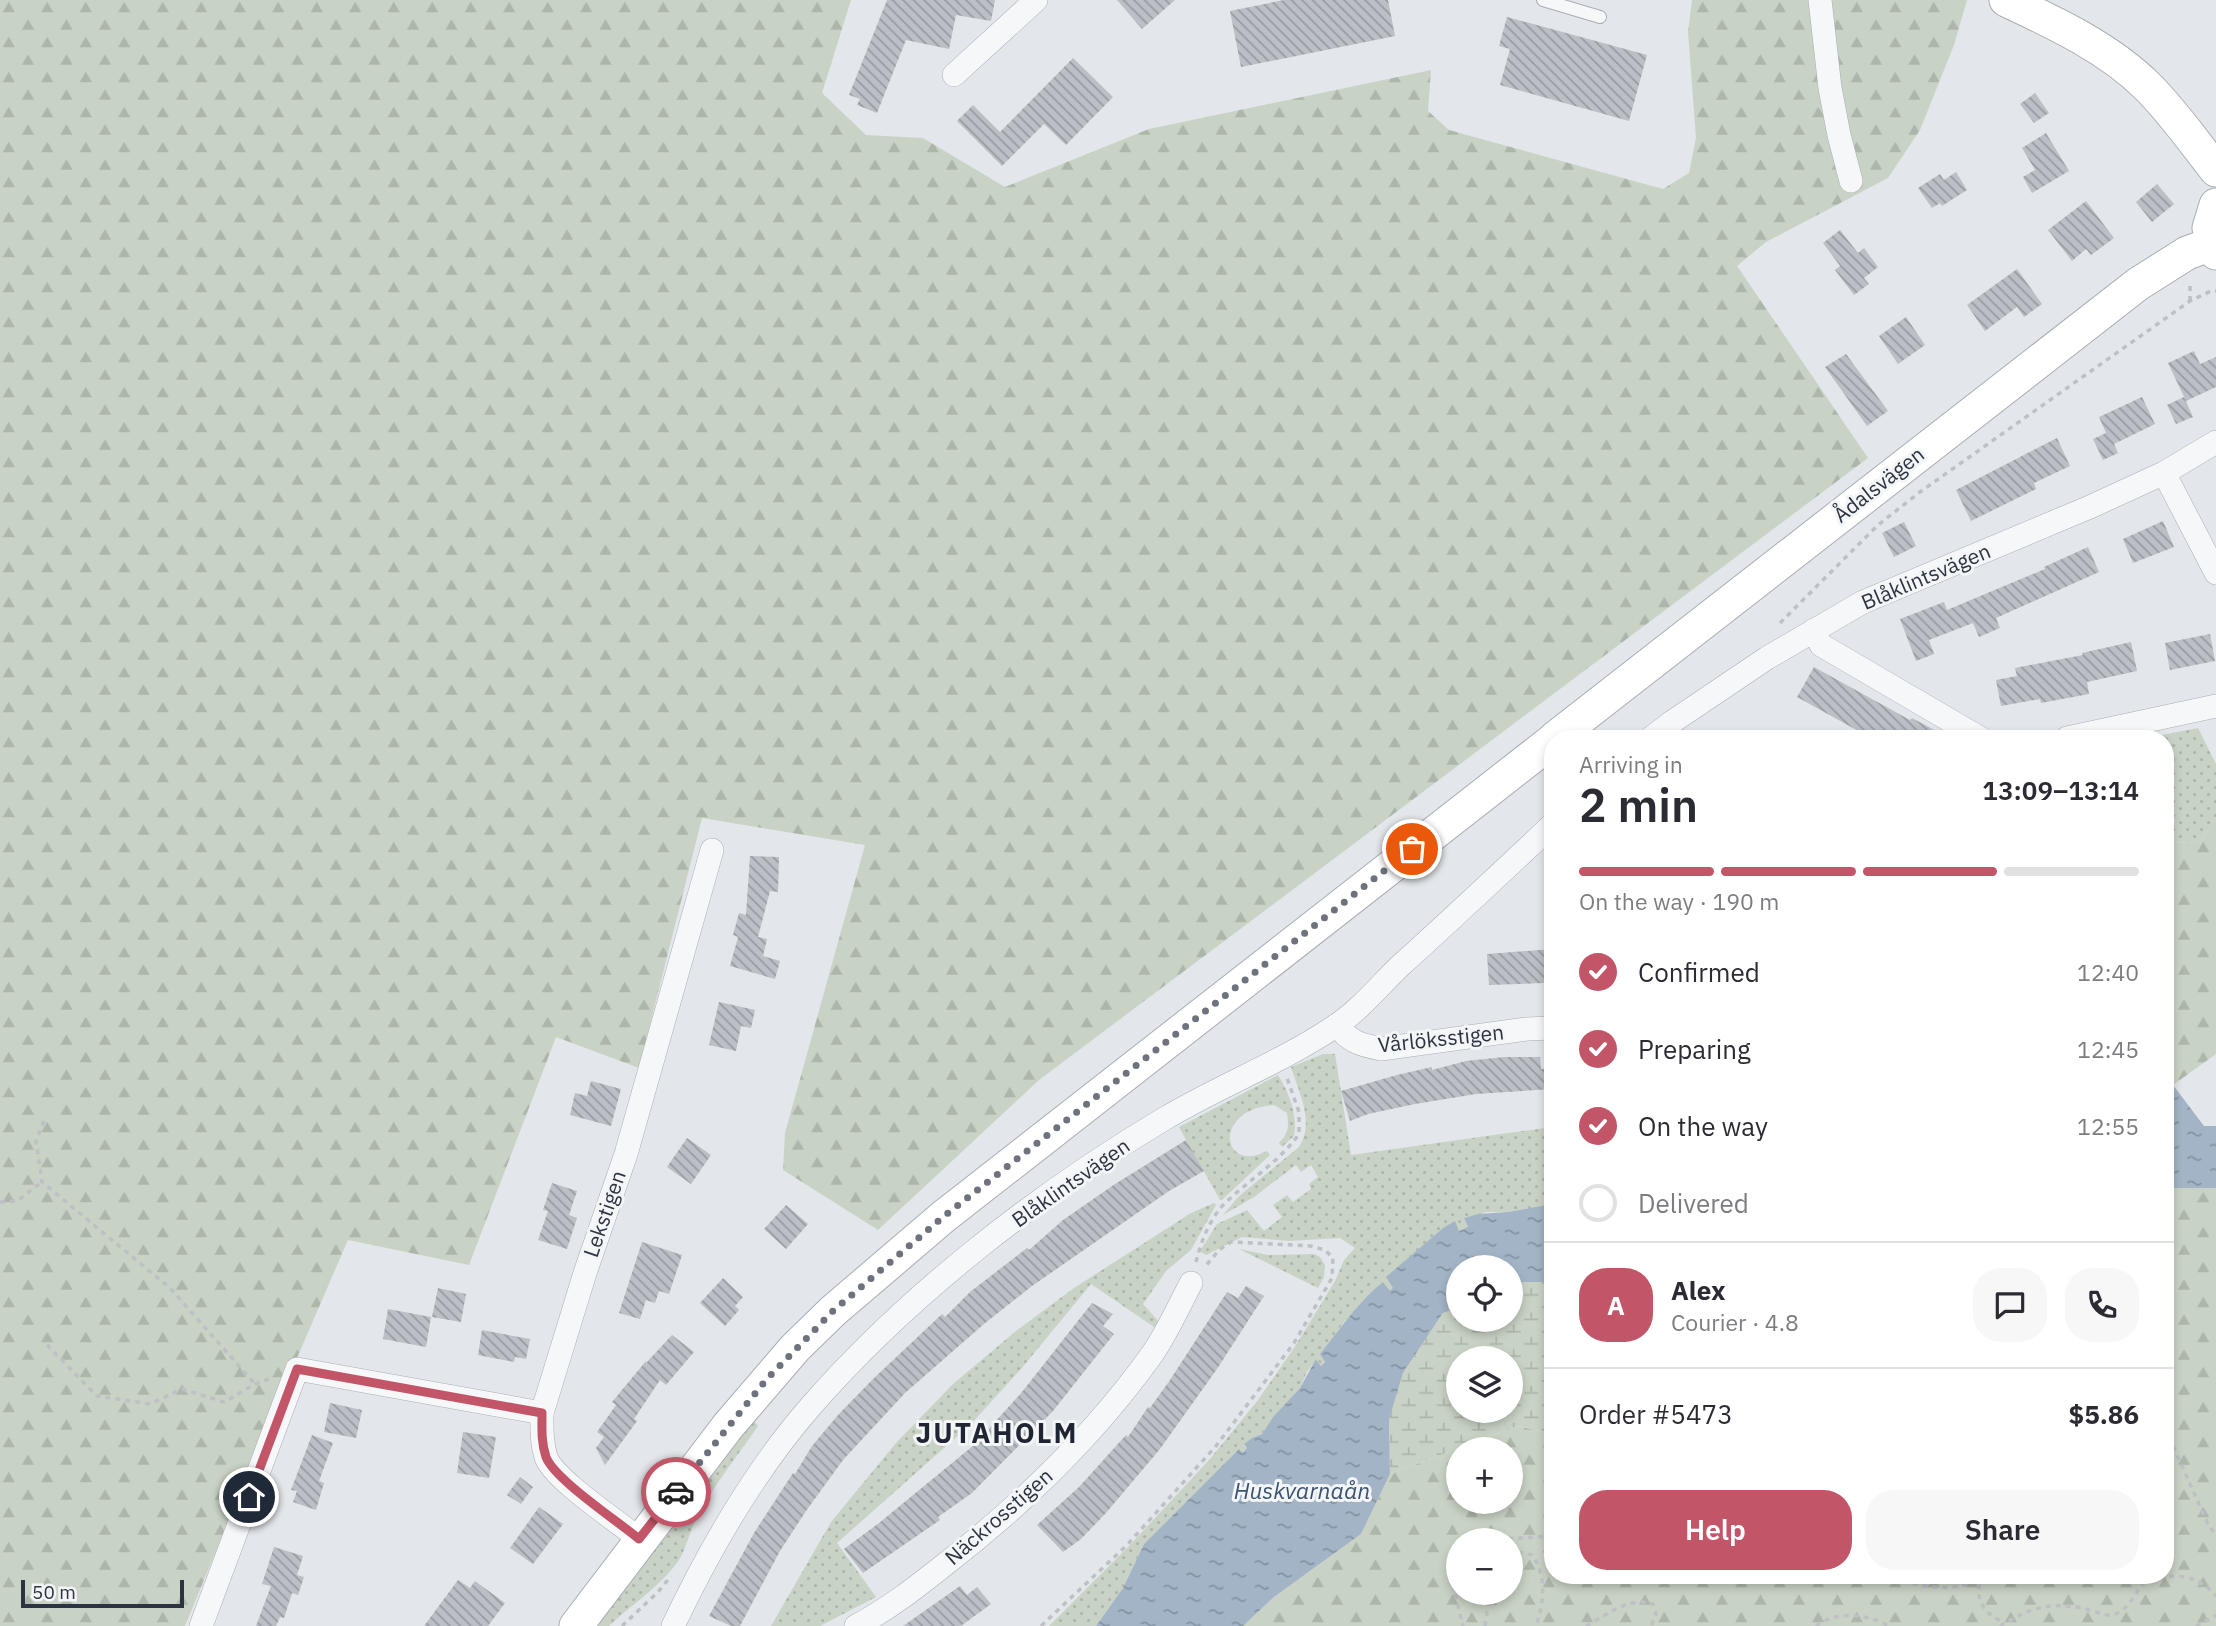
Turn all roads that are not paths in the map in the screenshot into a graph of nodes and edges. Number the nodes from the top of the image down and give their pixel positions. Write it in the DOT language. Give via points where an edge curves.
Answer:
graph roads {
  1 [pos="1036,0"];
  2 [pos="1544,0"];
  3 [pos="1820,0"];
  4 [pos="2007,0"];
  5 [pos="1600,17"];
  6 [pos="954,75"];
  7 [pos="2216,170"];
  8 [pos="1851,181"];
  9 [pos="2216,205"];
  10 [pos="2205,250"];
  11 [pos="2216,442"];
  12 [pos="2164,473"];
  13 [pos="2216,573"];
  14 [pos="1814,630"];
  15 [pos="2216,706"];
  16 [pos="1567,730"];
  17 [pos="1662,730"];
  18 [pos="1966,730"];
  19 [pos="2104,730"];
  20 [pos="1544,748"];
  21 [pos="1544,832"];
  22 [pos="712,850"];
  23 [pos="1337,1026"];
  24 [pos="1544,1028"];
  25 [pos="1191,1283"];
  26 [pos="542,1413"];
  27 [pos="639,1539"];
  28 [pos="201,1626"];
  29 [pos="576,1626"];
  30 [pos="673,1626"];
  31 [pos="856,1626"];
  1 -- 6 [label="street"];
  2 -- 5 [label="lane"];
  3 -- 8 [label="street" via="1830,88"];
  4 -- 7 [label="main road" via="2121,63 2174,115"];
  9 -- 10 [label="main road"];
  10 -- 16 [label="main road, Ådalsvägen" via="2137,284"];
  11 -- 12 [label="street, Blåklintsvägen"];
  12 -- 13 [label="street"];
  12 -- 14 [label="street, Blåklintsvägen" via="1863,602"];
  14 -- 17 [label="street, Blåklintsvägen"];
  14 -- 18 [label="street" via="1821,645"];
  15 -- 19 [label="street"];
  20 -- 27 [label="main road, Ådalsvägen" via="943,1217 833,1311 766,1380"];
  21 -- 23 [label="street, Blåklintsvägen"];
  22 -- 26 [label="street, Lekstigen" via="626,1154"];
  23 -- 24 [label="street, Vårlöksstigen" via="1353,1041 1381,1049"];
  23 -- 30 [label="street, Blåklintsvägen" via="1165,1118 1029,1210 866,1346 772,1456 703,1565"];
  25 -- 31 [label="street, Näckrosstigen" via="1153,1353 1069,1455 975,1541"];
  26 -- 27 [label="street, Lekstigen" via="541,1437 547,1460 561,1477"];
  26 -- 28 [label="street" via="297,1369"];
  27 -- 29 [label="main road, Ådalsvägen"];
}
